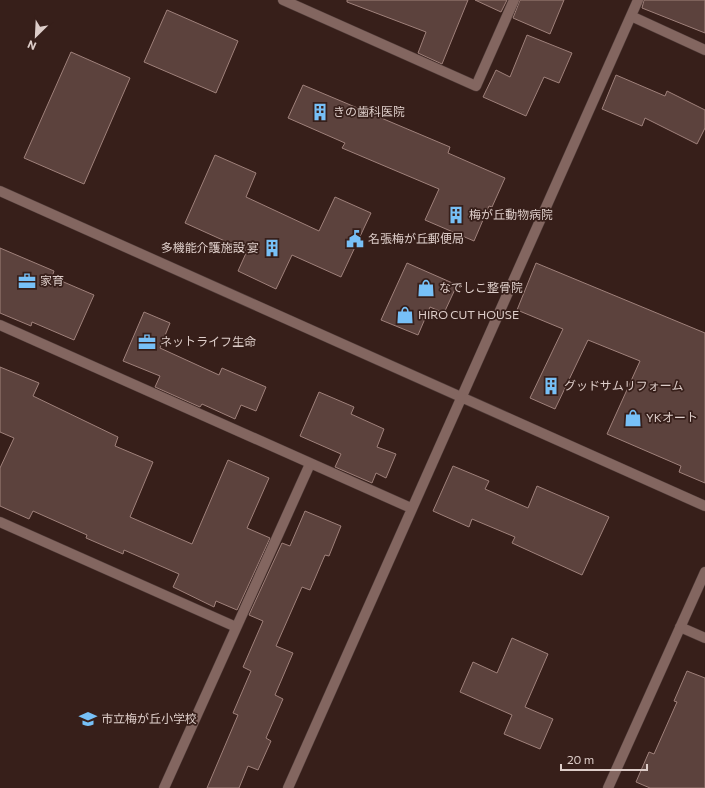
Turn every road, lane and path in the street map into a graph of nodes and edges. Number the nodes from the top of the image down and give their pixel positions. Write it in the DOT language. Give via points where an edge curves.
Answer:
graph roads {
  1 [pos="284,0"];
  2 [pos="514,0"];
  3 [pos="638,0"];
  4 [pos="631,16"];
  5 [pos="705,50"];
  6 [pos="0,191"];
  7 [pos="0,325"];
  8 [pos="461,398"];
  9 [pos="310,464"];
  10 [pos="705,506"];
  11 [pos="411,508"];
  12 [pos="0,522"];
  13 [pos="705,572"];
  14 [pos="236,627"];
  15 [pos="680,627"];
  16 [pos="705,638"];
  17 [pos="164,788"];
  18 [pos="288,788"];
  19 [pos="608,788"];
  1 -- 2 [label="street" via="476,86"];
  3 -- 4 [label="street"];
  4 -- 5 [label="street"];
  4 -- 8 [label="street"];
  6 -- 8 [label="street"];
  7 -- 9 [label="street"];
  8 -- 10 [label="street"];
  8 -- 11 [label="street"];
  9 -- 11 [label="street"];
  9 -- 14 [label="street"];
  11 -- 18 [label="street"];
  12 -- 14 [label="street"];
  13 -- 15 [label="street"];
  14 -- 17 [label="street"];
  15 -- 16 [label="street"];
  15 -- 19 [label="street"];
}
